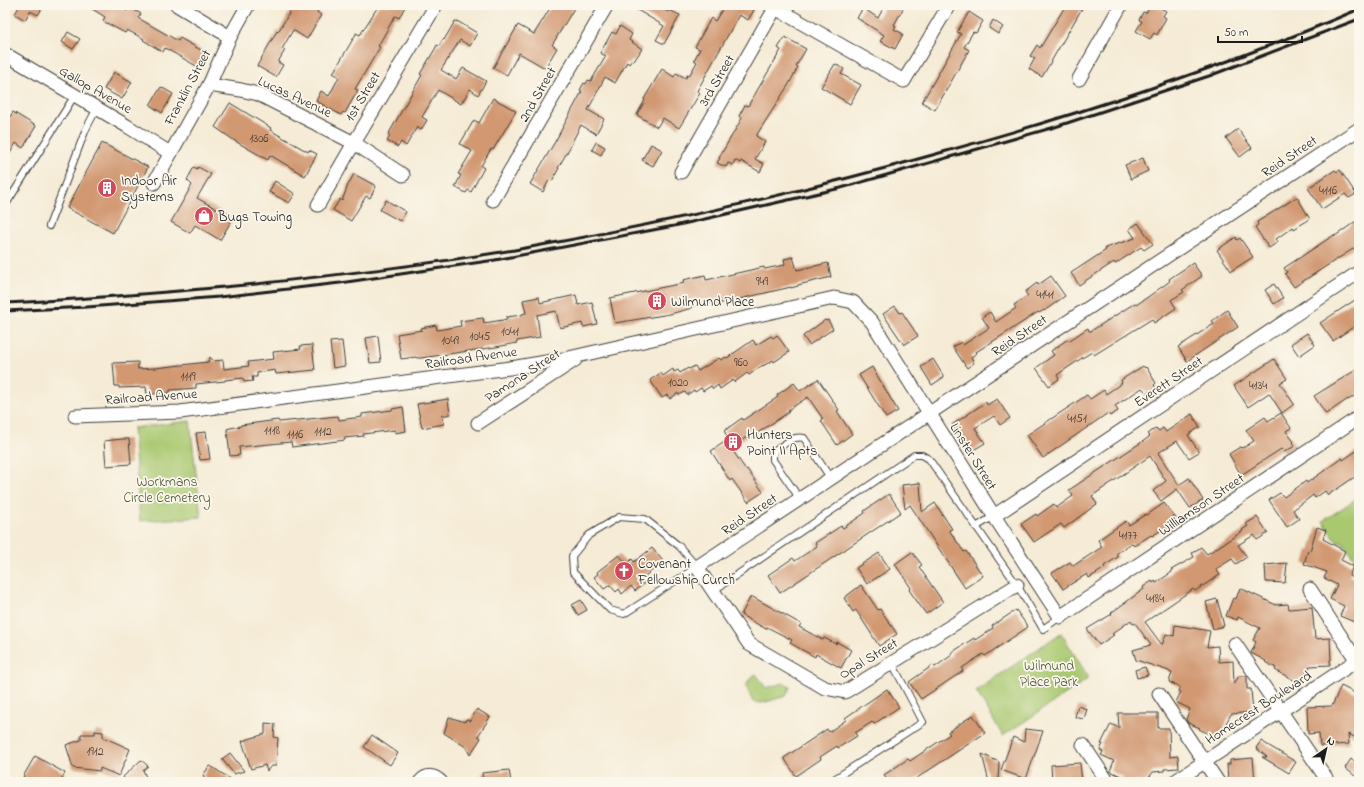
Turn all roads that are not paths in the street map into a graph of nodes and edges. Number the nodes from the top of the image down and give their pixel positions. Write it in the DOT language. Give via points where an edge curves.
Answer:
graph roads {
  1 [pos="177,5"];
  2 [pos="248,5"];
  3 [pos="436,5"];
  4 [pos="608,5"];
  5 [pos="949,5"];
  6 [pos="1121,5"];
  7 [pos="774,6"];
  8 [pos="230,37"];
  9 [pos="5,54"];
  10 [pos="1079,79"];
  11 [pos="209,85"];
  12 [pos="75,95"];
  13 [pos="97,108"];
  14 [pos="1359,129"];
  15 [pos="354,143"];
  16 [pos="170,153"];
  17 [pos="681,172"];
  18 [pos="403,175"];
  19 [pos="154,183"];
  20 [pos="493,200"];
  21 [pos="318,205"];
  22 [pos="5,206"];
  23 [pos="49,226"];
  24 [pos="1359,272"];
  25 [pos="862,311"];
  26 [pos="583,355"];
  27 [pos="929,414"];
  28 [pos="75,416"];
  29 [pos="1359,417"];
  30 [pos="478,423"];
  31 [pos="831,479"];
  32 [pos="800,499"];
  33 [pos="994,516"];
  34 [pos="976,527"];
  35 [pos="697,567"];
  36 [pos="1017,585"];
  37 [pos="1310,589"];
  38 [pos="713,591"];
  39 [pos="1060,617"];
  40 [pos="1235,644"];
  41 [pos="1358,661"];
  42 [pos="892,663"];
  43 [pos="1159,694"];
  44 [pos="1281,711"];
  45 [pos="1083,745"];
  46 [pos="1204,762"];
  47 [pos="1326,778"];
  48 [pos="834,779"];
  49 [pos="420,782"];
  50 [pos="441,782"];
  51 [pos="1108,782"];
  52 [pos="1174,782"];
  53 [pos="1218,782"];
  1 -- 8 [label="street"];
  2 -- 8 [label="street, Franklin Street"];
  3 -- 15 [label="street, 1st Street"];
  4 -- 20 [label="street, 2nd Street"];
  5 -- 7 [label="street" via="904,81"];
  6 -- 10 [label="street"];
  7 -- 17 [label="street, 3rd Street"];
  8 -- 11 [label="street, Franklin Street"];
  9 -- 12 [label="street, Gallop Avenue"];
  11 -- 15 [label="street, Lucas Avenue" via="258,94"];
  11 -- 16 [label="street, Franklin Street"];
  12 -- 13 [label="street, Gallop Avenue"];
  12 -- 22 [label="lane"];
  13 -- 16 [label="street, Gallop Avenue"];
  13 -- 23 [label="lane"];
  14 -- 27 [label="street, Reid Street"];
  15 -- 18 [label="street, Lucas Avenue"];
  15 -- 21 [label="street, 1st Street"];
  16 -- 19 [label="street, Franklin Street"];
  24 -- 33 [label="street, Everett Street"];
  25 -- 26 [label="street, Railroad Avenue" via="854,302 834,298"];
  25 -- 27 [label="street, Linster Street" via="872,322"];
  26 -- 28 [label="street, Railroad Avenue" via="502,369 187,411"];
  26 -- 30 [label="street, Pamona Street"];
  27 -- 31 [label="street, Reid Street"];
  27 -- 33 [label="street, Linster Street"];
  29 -- 39 [label="street, Williamson Street"];
  31 -- 32 [label="street, Reid Street"];
  31 -- 32 [label="lane" via="804,438 792,438 774,451 773,460"];
  32 -- 35 [label="street, Reid Street"];
  33 -- 34 [label="lane"];
  33 -- 39 [label="street, Linster Street"];
  34 -- 36 [label="lane"];
  34 -- 38 [label="lane" via="929,459 922,455 914,455"];
  35 -- 35 [label="lane" via="679,546 645,519 619,517 589,535 572,556 573,572 610,610 624,614"];
  35 -- 38 [label="street, Opal Street"];
  36 -- 39 [label="lane" via="1043,628"];
  36 -- 42 [label="street, Opal Street"];
  37 -- 41 [label="street"];
  38 -- 42 [label="street, Opal Street" via="749,644 825,688 845,692"];
  40 -- 44 [label="street"];
  41 -- 44 [label="street, Homecrest Boulevard"];
  42 -- 48 [label="lane" via="923,722"];
  43 -- 46 [label="street"];
  44 -- 46 [label="street, Homecrest Boulevard"];
  44 -- 47 [label="street"];
  45 -- 51 [label="street"];
  46 -- 52 [label="street, Homecrest Boulevard"];
  46 -- 53 [label="street"];
  49 -- 50 [label="street" via="431,776"];
}
